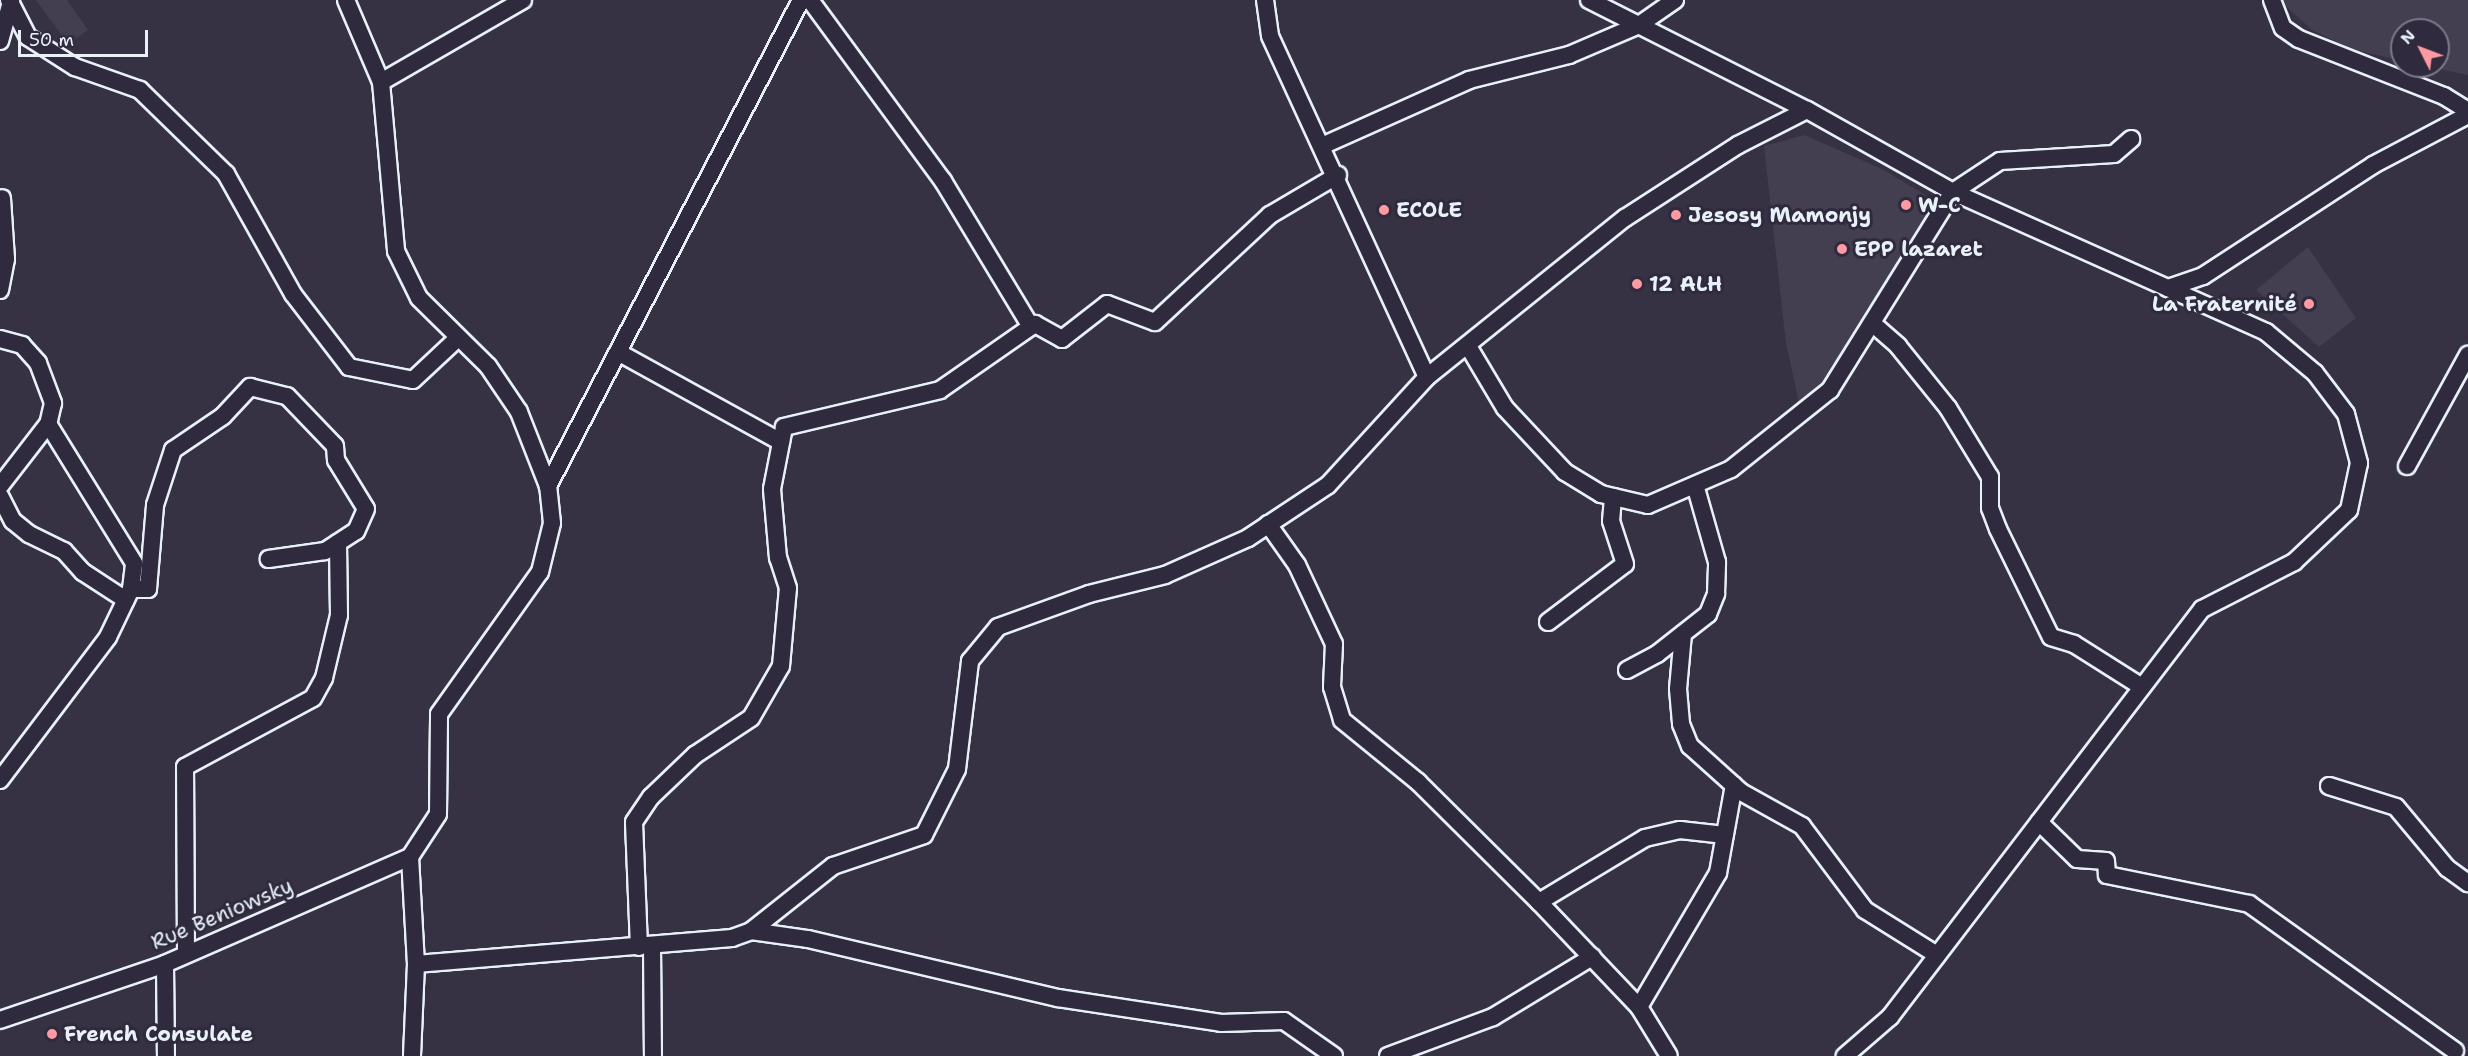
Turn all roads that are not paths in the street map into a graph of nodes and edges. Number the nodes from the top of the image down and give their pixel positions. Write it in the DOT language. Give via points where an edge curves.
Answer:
graph roads {
  1 [pos="346,0"];
  2 [pos="523,0"];
  3 [pos="801,0"];
  4 [pos="810,0"];
  5 [pos="1265,0"];
  6 [pos="1589,0"];
  7 [pos="1675,0"];
  8 [pos="2272,0"];
  9 [pos="10,1"];
  10 [pos="504,5"];
  11 [pos="1639,25"];
  12 [pos="0,41"];
  13 [pos="381,82"];
  14 [pos="1807,110"];
  15 [pos="2468,113"];
  16 [pos="2131,139"];
  17 [pos="1324,145"];
  18 [pos="1338,176"];
  19 [pos="1953,192"];
  20 [pos="0,196"];
  21 [pos="2168,288"];
  22 [pos="0,290"];
  23 [pos="1872,323"];
  24 [pos="1031,327"];
  25 [pos="458,338"];
  26 [pos="0,339"];
  27 [pos="1468,346"];
  28 [pos="618,352"];
  29 [pos="2468,356"];
  30 [pos="1427,377"];
  31 [pos="48,424"];
  32 [pos="781,442"];
  33 [pos="2407,466"];
  34 [pos="1695,485"];
  35 [pos="0,486"];
  36 [pos="548,486"];
  37 [pos="0,496"];
  38 [pos="1613,497"];
  39 [pos="1268,524"];
  40 [pos="338,543"];
  41 [pos="269,559"];
  42 [pos="128,594"];
  43 [pos="1548,622"];
  44 [pos="1683,634"];
  45 [pos="1627,669"];
  46 [pos="2142,687"];
  47 [pos="0,780"];
  48 [pos="1734,785"];
  49 [pos="2329,786"];
  50 [pos="2039,822"];
  51 [pos="1725,834"];
  52 [pos="410,857"];
  53 [pos="2468,882"];
  54 [pos="1539,902"];
  55 [pos="751,931"];
  56 [pos="646,947"];
  57 [pos="186,953"];
  58 [pos="1937,955"];
  59 [pos="1592,957"];
  60 [pos="165,964"];
  61 [pos="416,964"];
  62 [pos="1640,1007"];
  63 [pos="0,1020"];
  64 [pos="2454,1051"];
  65 [pos="166,1056"];
  66 [pos="412,1056"];
  67 [pos="653,1056"];
  68 [pos="1334,1056"];
  69 [pos="1388,1056"];
  70 [pos="1669,1056"];
  71 [pos="1845,1056"];
  1 -- 13 [label="street"];
  2 -- 10 [label="street"];
  3 -- 28 [label="street"];
  4 -- 24 [label="street" via="943,181"];
  5 -- 17 [label="street" via="1270,36"];
  6 -- 11 [label="street"];
  7 -- 11 [label="street"];
  8 -- 15 [label="street" via="2283,28 2299,39 2444,96"];
  9 -- 12 [label="street"];
  9 -- 25 [label="street" via="28,37 75,67 140,90 226,174 293,294 348,367 413,380"];
  10 -- 13 [label="street"];
  11 -- 14 [label="street"];
  11 -- 17 [label="street" via="1569,55 1469,80"];
  13 -- 25 [label="street" via="396,251 419,298"];
  14 -- 19 [label="street"];
  14 -- 27 [label="street" via="1738,145 1625,218"];
  15 -- 21 [label="street" via="2373,165 2203,276"];
  16 -- 19 [label="street" via="2114,154 2000,161"];
  17 -- 18 [label="street"];
  18 -- 24 [label="street" via="1270,215 1155,322 1107,304 1062,339"];
  18 -- 30 [label="street"];
  19 -- 21 [label="street"];
  19 -- 23 [label="street"];
  20 -- 22 [label="street" via="6,259"];
  21 -- 46 [label="street" via="2266,332 2315,373 2346,414 2359,463 2349,510 2294,562 2202,609"];
  23 -- 34 [label="street" via="1830,390 1731,469"];
  23 -- 46 [label="street" via="1898,346 1948,408 1990,477 1990,508 1998,529 2051,637 2074,644"];
  24 -- 32 [label="street" via="940,390 784,427"];
  25 -- 36 [label="street" via="488,366 519,412"];
  26 -- 31 [label="street" via="22,345 38,363 53,403"];
  27 -- 30 [label="street"];
  27 -- 38 [label="street" via="1505,408 1565,472"];
  28 -- 32 [label="street"];
  28 -- 36 [label="street"];
  29 -- 33 [label="street"];
  30 -- 39 [label="street" via="1328,485"];
  31 -- 35 [label="street"];
  31 -- 42 [label="street" via="134,563"];
  32 -- 56 [label="street" via="772,489 778,558 788,588 780,666 751,718 695,755 651,797 634,822"];
  34 -- 38 [label="street" via="1648,505"];
  34 -- 44 [label="street" via="1716,562 1716,594 1708,614"];
  36 -- 52 [label="street" via="552,523 540,572 439,714 438,814"];
  37 -- 42 [label="street" via="13,521 29,534 64,551 83,572"];
  38 -- 43 [label="street" via="1611,521 1625,564"];
  39 -- 54 [label="street" via="1297,565 1334,644 1332,687 1342,720 1418,782"];
  39 -- 55 [label="street" via="1165,575 1089,594 998,627 970,661 957,769 924,836 833,866"];
  40 -- 41 [label="street" via="325,551"];
  40 -- 42 [label="street" via="356,531 366,509 336,460 335,446 287,396 250,387 223,416 173,450 155,505 148,589"];
  40 -- 57 [label="street" via="339,615 324,678 313,698 185,767"];
  42 -- 47 [label="street" via="108,637"];
  44 -- 45 [label="street"];
  44 -- 48 [label="street" via="1681,724 1690,746"];
  46 -- 50 [label="street"];
  48 -- 51 [label="street"];
  48 -- 58 [label="street" via="1802,826 1865,910"];
  49 -- 53 [label="street" via="2396,807 2447,868"];
  50 -- 58 [label="street"];
  50 -- 64 [label="street" via="2077,859 2106,861 2107,875 2249,904"];
  51 -- 54 [label="street" via="1680,830 1645,838"];
  51 -- 62 [label="street" via="1708,895"];
  52 -- 57 [label="street, Rue Beniowsky"];
  52 -- 61 [label="street"];
  54 -- 59 [label="street"];
  55 -- 56 [label="street" via="732,938"];
  55 -- 68 [label="street" via="808,939 1058,998 1221,1023 1284,1021"];
  56 -- 61 [label="street"];
  56 -- 67 [label="street"];
  57 -- 60 [label="street, Rue Beniowsky"];
  58 -- 71 [label="street" via="1890,1017"];
  59 -- 62 [label="street"];
  59 -- 69 [label="street" via="1493,1017"];
  60 -- 63 [label="street, Rue Beniowsky"];
  60 -- 65 [label="street"];
  61 -- 66 [label="street"];
  62 -- 70 [label="street"];
}
